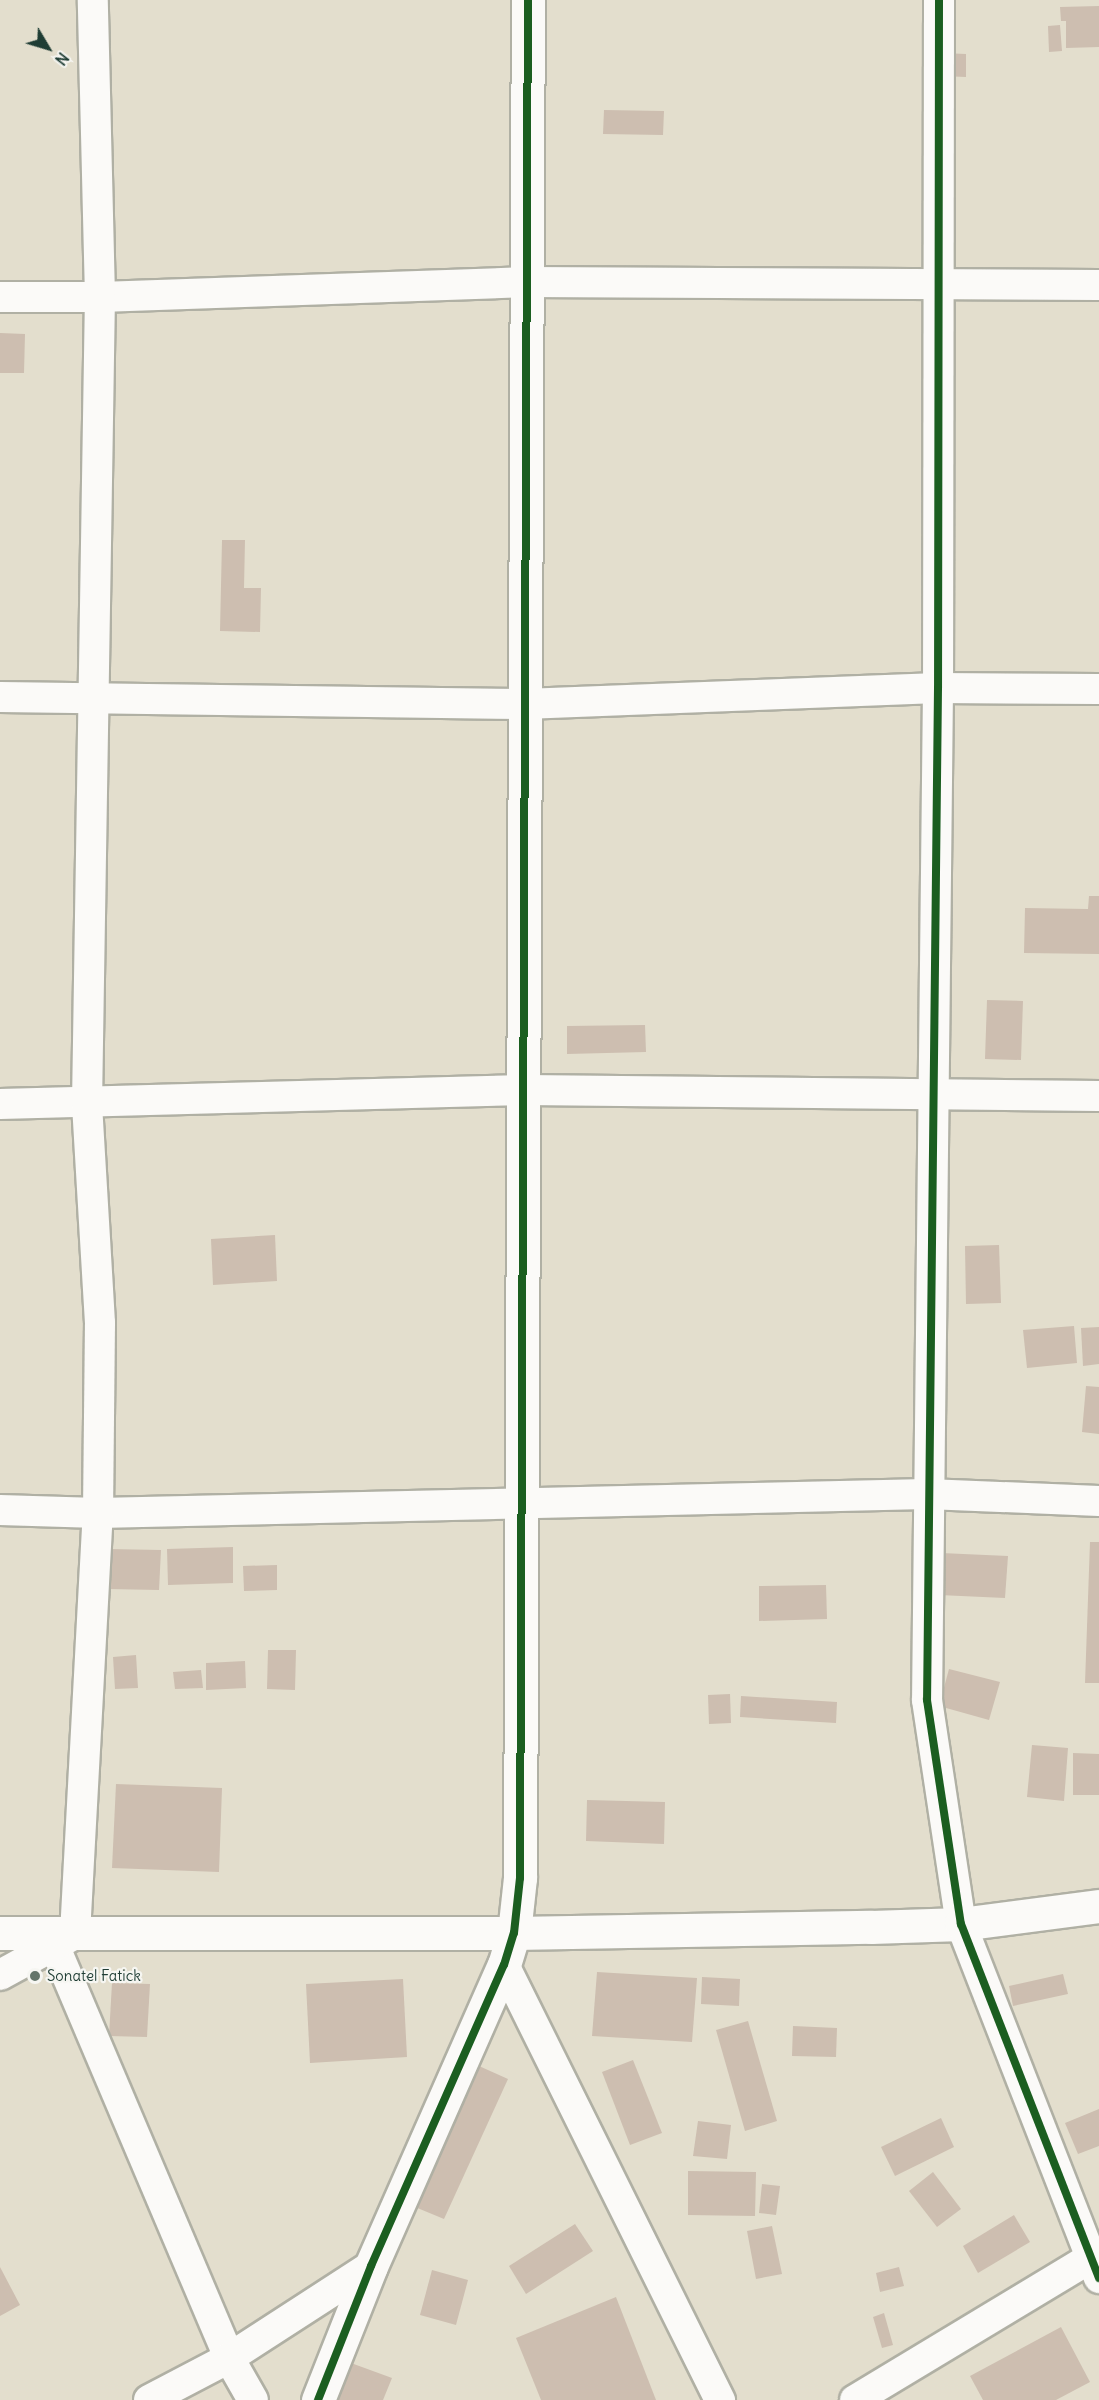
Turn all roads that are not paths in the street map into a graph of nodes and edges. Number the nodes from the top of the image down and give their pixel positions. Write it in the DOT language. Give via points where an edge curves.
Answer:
graph roads {
  1 [pos="93,0"];
  2 [pos="528,0"];
  3 [pos="939,0"];
  4 [pos="527,282"];
  5 [pos="939,284"];
  6 [pos="1099,285"];
  7 [pos="0,297"];
  8 [pos="100,297"];
  9 [pos="938,688"];
  10 [pos="1099,689"];
  11 [pos="0,697"];
  12 [pos="92,697"];
  13 [pos="524,704"];
  14 [pos="525,1090"];
  15 [pos="932,1093"];
  16 [pos="1099,1096"];
  17 [pos="0,1104"];
  18 [pos="87,1104"];
  19 [pos="927,1494"];
  20 [pos="1099,1501"];
  21 [pos="524,1504"];
  22 [pos="0,1510"];
  23 [pos="98,1513"];
  24 [pos="1099,1906"];
  25 [pos="961,1924"];
  26 [pos="0,1933"];
  27 [pos="514,1933"];
  28 [pos="65,1940"];
  29 [pos="504,1965"];
  30 [pos="0,1975"];
  31 [pos="1096,2263"];
  32 [pos="371,2266"];
  33 [pos="229,2358"];
  34 [pos="149,2400"];
  35 [pos="253,2400"];
  36 [pos="318,2400"];
  37 [pos="720,2400"];
  38 [pos="855,2400"];
  1 -- 8 [label="street"];
  2 -- 4 [label="street"];
  3 -- 5 [label="street"];
  4 -- 5 [label="street"];
  4 -- 8 [label="street"];
  4 -- 13 [label="street"];
  5 -- 6 [label="street"];
  5 -- 9 [label="street"];
  7 -- 8 [label="street"];
  8 -- 12 [label="street"];
  9 -- 10 [label="street"];
  9 -- 13 [label="street"];
  9 -- 15 [label="street"];
  11 -- 12 [label="street"];
  12 -- 13 [label="street"];
  12 -- 18 [label="street"];
  13 -- 14 [label="street"];
  14 -- 15 [label="street"];
  14 -- 18 [label="street"];
  14 -- 21 [label="street"];
  15 -- 16 [label="street"];
  15 -- 19 [label="street"];
  17 -- 18 [label="street"];
  18 -- 23 [label="street" via="100,1323"];
  19 -- 20 [label="street"];
  19 -- 21 [label="street"];
  19 -- 25 [label="street" via="927,1700"];
  21 -- 23 [label="street"];
  21 -- 27 [label="street" via="523,1784"];
  22 -- 23 [label="street"];
  23 -- 28 [label="street"];
  24 -- 25 [label="street"];
  25 -- 27 [label="street"];
  25 -- 31 [label="street"];
  26 -- 28 [label="street"];
  27 -- 28 [label="street"];
  27 -- 29 [label="street"];
  28 -- 30 [label="street"];
  28 -- 33 [label="street"];
  29 -- 32 [label="street"];
  29 -- 37 [label="street"];
  31 -- 38 [label="street"];
  32 -- 33 [label="street"];
  32 -- 36 [label="street"];
  33 -- 34 [label="street"];
  33 -- 35 [label="street"];
}
